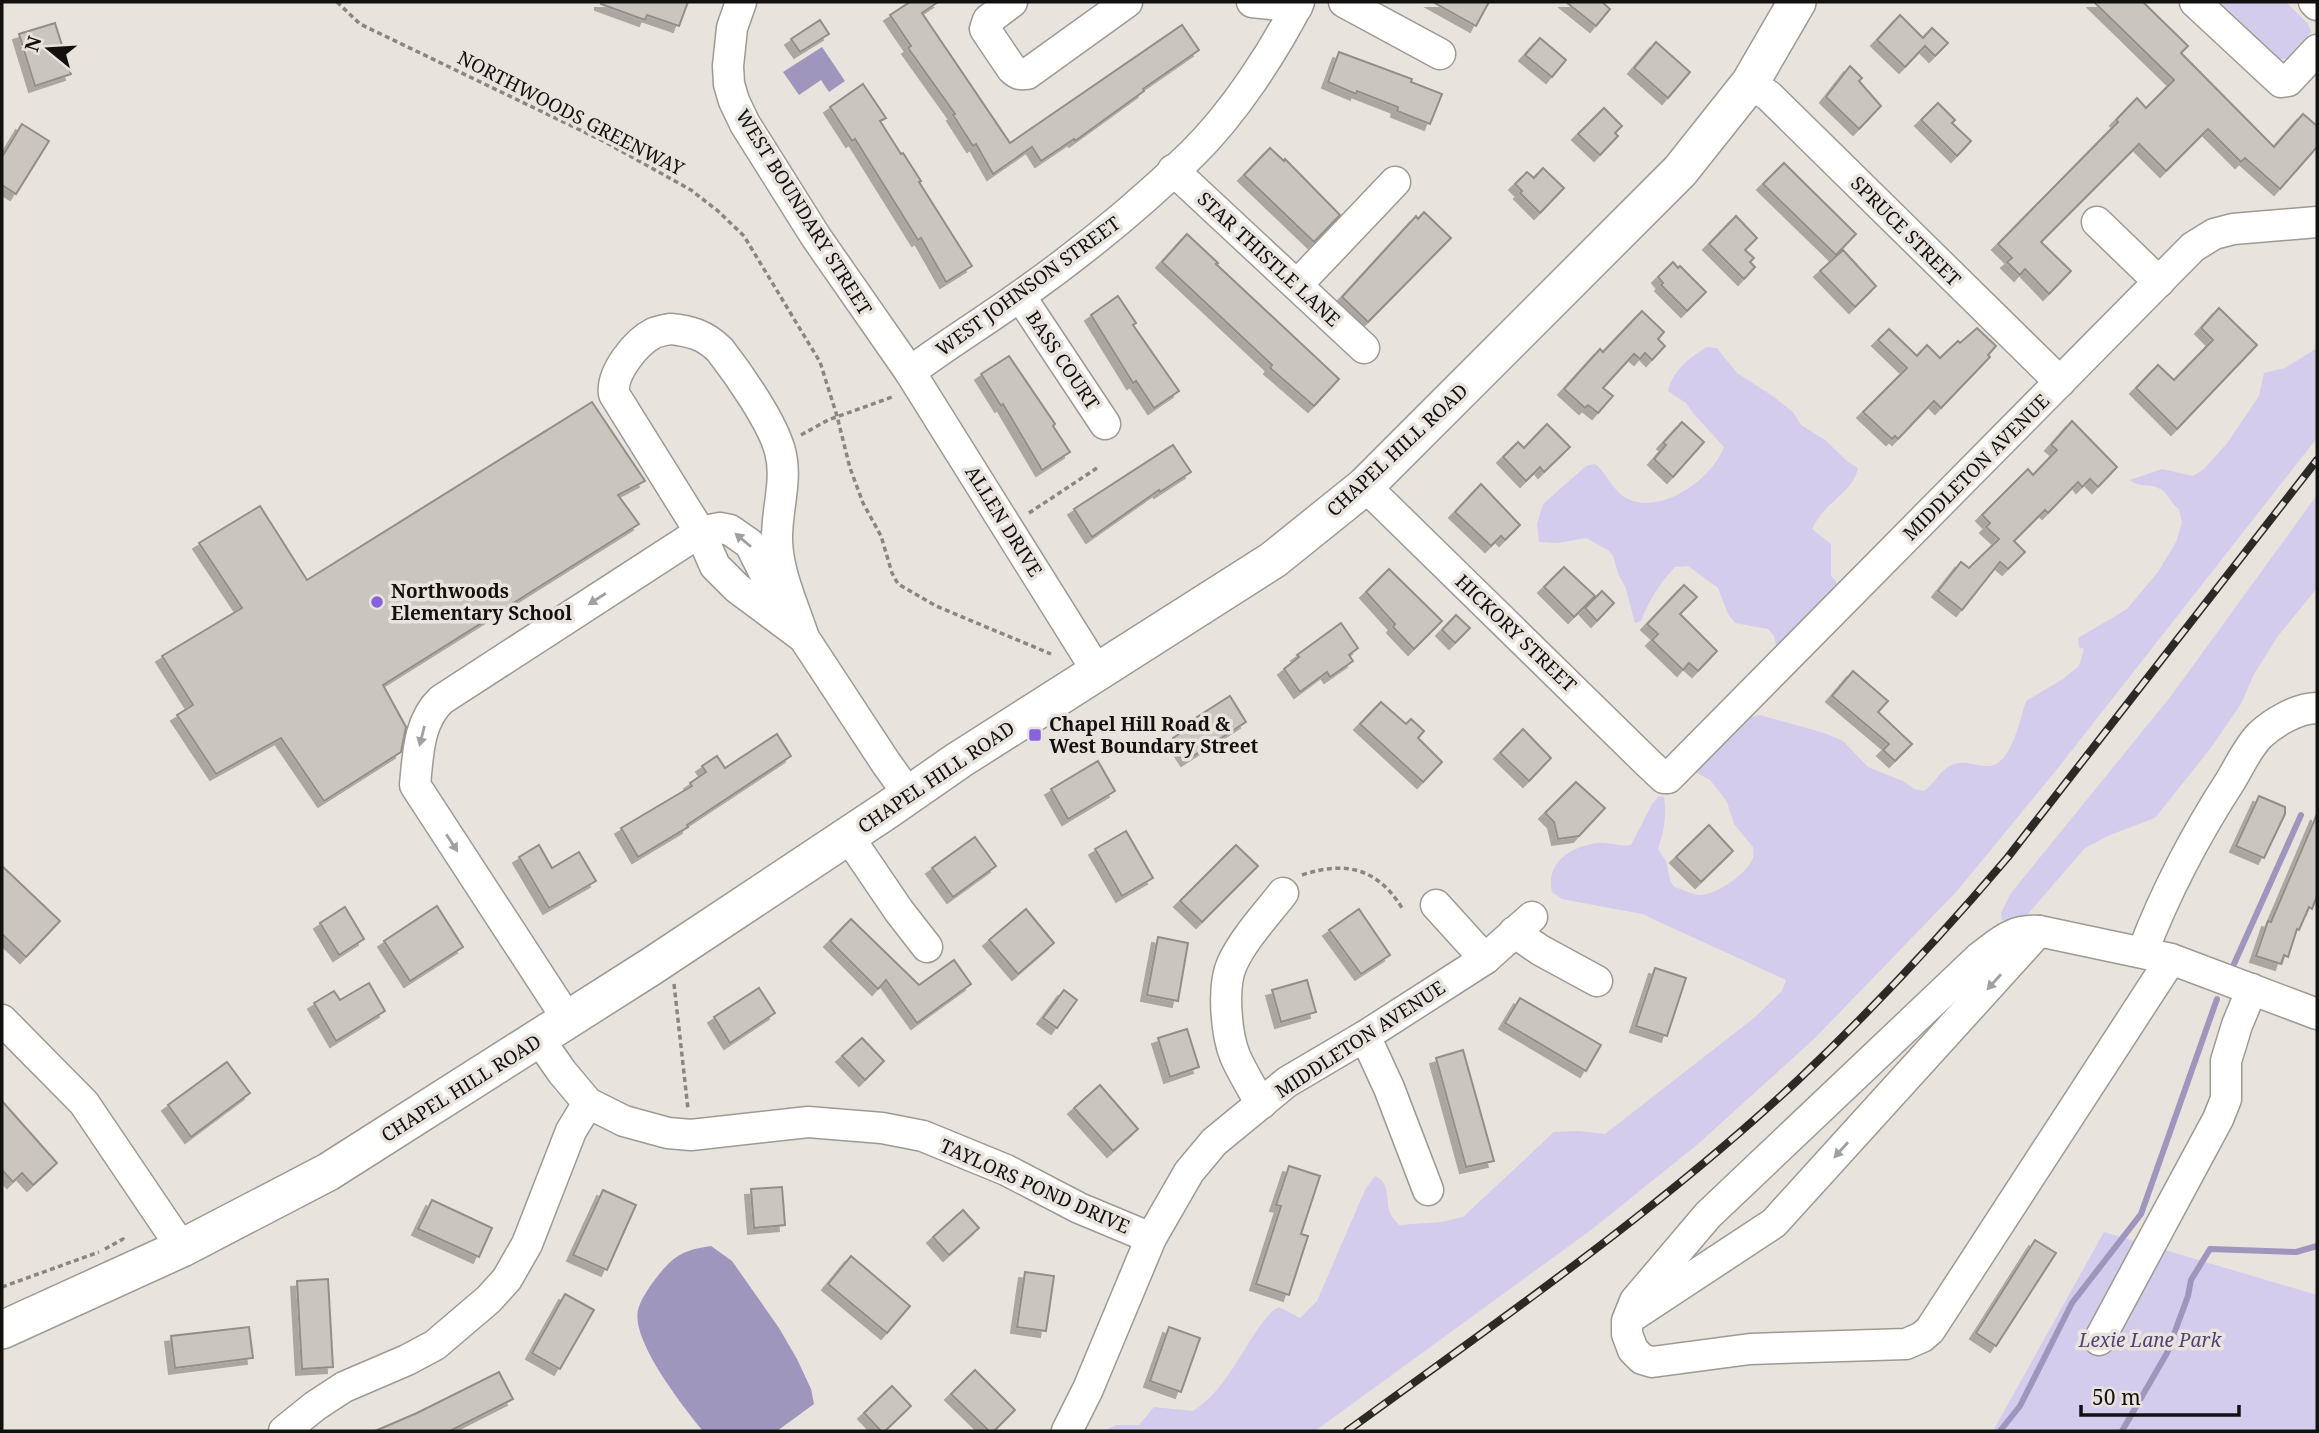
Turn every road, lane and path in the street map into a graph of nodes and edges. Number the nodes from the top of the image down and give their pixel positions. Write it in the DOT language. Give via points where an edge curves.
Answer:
graph roads {
  1 [pos="337,2"];
  2 [pos="741,2"];
  3 [pos="1012,2"];
  4 [pos="1126,2"];
  5 [pos="1252,2"];
  6 [pos="1344,2"];
  7 [pos="1797,2"];
  8 [pos="2195,2"];
  9 [pos="1298,4"];
  10 [pos="1440,54"];
  11 [pos="2314,58"];
  12 [pos="1750,83"];
  13 [pos="1173,170"];
  14 [pos="1395,182"];
  15 [pos="2097,222"];
  16 [pos="2317,222"];
  17 [pos="2159,282"];
  18 [pos="1297,285"];
  19 [pos="1020,296"];
  20 [pos="1364,348"];
  21 [pos="2060,382"];
  22 [pos="903,384"];
  23 [pos="837,416"];
  24 [pos="1105,424"];
  25 [pos="803,433"];
  26 [pos="1097,468"];
  27 [pos="1365,485"];
  28 [pos="1024,516"];
  29 [pos="701,532"];
  30 [pos="804,638"];
  31 [pos="1051,654"];
  32 [pos="1097,671"];
  33 [pos="2317,708"];
  34 [pos="1668,778"];
  35 [pos="909,795"];
  36 [pos="848,836"];
  37 [pos="1283,893"];
  38 [pos="1436,905"];
  39 [pos="1402,908"];
  40 [pos="2039,931"];
  41 [pos="927,947"];
  42 [pos="2157,955"];
  43 [pos="1485,959"];
  44 [pos="673,974"];
  45 [pos="1597,981"];
  46 [pos="2252,989"];
  47 [pos="2317,1014"];
  48 [pos="2,1020"];
  49 [pos="553,1029"];
  50 [pos="1365,1036"];
  51 [pos="588,1103"];
  52 [pos="1261,1104"];
  53 [pos="691,1135"];
  54 [pos="1428,1190"];
  55 [pos="1151,1238"];
  56 [pos="123,1239"];
  57 [pos="182,1248"];
  58 [pos="2,1287"];
  59 [pos="1627,1321"];
  60 [pos="2,1330"];
  61 [pos="2099,1340"];
  62 [pos="284,1431"];
  63 [pos="1067,1431"];
  1 -- 23 [label="path, NORTHWOODS GREENWAY" via="360,24 605,142 718,211 744,236 820,362"];
  2 -- 22 [label="street, WEST BOUNDARY STREET" via="729,44 734,101"];
  3 -- 4 [label="street" via="988,20 985,29 1018,74 1027,74"];
  5 -- 9 [label="street"];
  6 -- 10 [label="street"];
  7 -- 12 [label="main road, CHAPEL HILL ROAD"];
  8 -- 11 [label="street" via="2278,81 2285,83"];
  9 -- 13 [label="street, WEST JOHNSON STREET" via="1242,94"];
  12 -- 21 [label="street, SPRUCE STREET" via="1769,96"];
  12 -- 27 [label="main road, CHAPEL HILL ROAD" via="1681,171"];
  13 -- 18 [label="street, STAR THISTLE LANE"];
  13 -- 19 [label="street, WEST JOHNSON STREET" via="1103,234"];
  14 -- 18 [label="street"];
  15 -- 17 [label="street"];
  16 -- 17 [label="street, MIDDLETON AVENUE" via="2214,234 2193,247"];
  17 -- 21 [label="street, MIDDLETON AVENUE"];
  18 -- 20 [label="street, STAR THISTLE LANE"];
  19 -- 22 [label="street, WEST JOHNSON STREET"];
  19 -- 24 [label="street, BASS COURT"];
  21 -- 34 [label="street, MIDDLETON AVENUE"];
  22 -- 23 [label="path"];
  22 -- 32 [label="street, ALLEN DRIVE"];
  23 -- 25 [label="path"];
  23 -- 31 [label="path, NORTHWOODS GREENWAY" via="850,468 898,584 956,615"];
  26 -- 28 [label="path"];
  27 -- 32 [label="main road, CHAPEL HILL ROAD" via="1273,559"];
  27 -- 34 [label="street, HICKORY STREET"];
  29 -- 30 [label="street" via="725,578"];
  30 -- 29 [label="street, one-way" via="750,544 730,530"];
  29 -- 30 [label="street" via="613,388 644,339 670,329 698,333 720,350 780,449 778,555"];
  29 -- 49 [label="street, TAYLORS POND DRIVE, one-way" via="441,700 425,723 415,785"];
  30 -- 35 [label="street"];
  32 -- 35 [label="main road, CHAPEL HILL ROAD"];
  33 -- 42 [label="street" via="2285,718 2254,743 2162,903"];
  35 -- 36 [label="main road, CHAPEL HILL ROAD"];
  36 -- 41 [label="street"];
  36 -- 49 [label="main road, CHAPEL HILL ROAD"];
  37 -- 39 [label="path" via="1294,878 1341,867 1374,877"];
  37 -- 52 [label="street" via="1239,952 1226,983 1234,1054"];
  38 -- 43 [label="street"];
  40 -- 42 [label="street"];
  40 -- 59 [label="street, one-way" via="1774,1223"];
  40 -- 59 [label="street" via="2014,933 1944,991 1708,1215 1635,1301"];
  42 -- 46 [label="street"];
  42 -- 59 [label="street" via="1922,1337 1906,1344 1750,1349 1660,1363 1642,1359 1633,1350 1626,1334"];
  43 -- 45 [label="street, MIDDLETON AVENUE" via="1523,925 1540,950"];
  43 -- 50 [label="street, MIDDLETON AVENUE"];
  44 -- 53 [label="path"];
  46 -- 47 [label="street"];
  46 -- 61 [label="street" via="2226,1060 2226,1099 2218,1119"];
  48 -- 57 [label="street" via="84,1103"];
  49 -- 51 [label="street, TAYLORS POND DRIVE" via="562,1072"];
  49 -- 57 [label="main road, CHAPEL HILL ROAD" via="328,1172"];
  50 -- 52 [label="street, MIDDLETON AVENUE" via="1287,1082"];
  50 -- 54 [label="street"];
  51 -- 53 [label="street, TAYLORS POND DRIVE" via="646,1128"];
  51 -- 62 [label="street" via="570,1131 527,1244 489,1299 435,1345 344,1387"];
  52 -- 55 [label="street, MIDDLETON AVENUE" via="1214,1142 1189,1172"];
  53 -- 55 [label="street, TAYLORS POND DRIVE" via="808,1122 923,1136"];
  55 -- 63 [label="street, MIDDLETON AVENUE"];
  56 -- 58 [label="path"];
  57 -- 60 [label="main road, CHAPEL HILL ROAD"];
}
